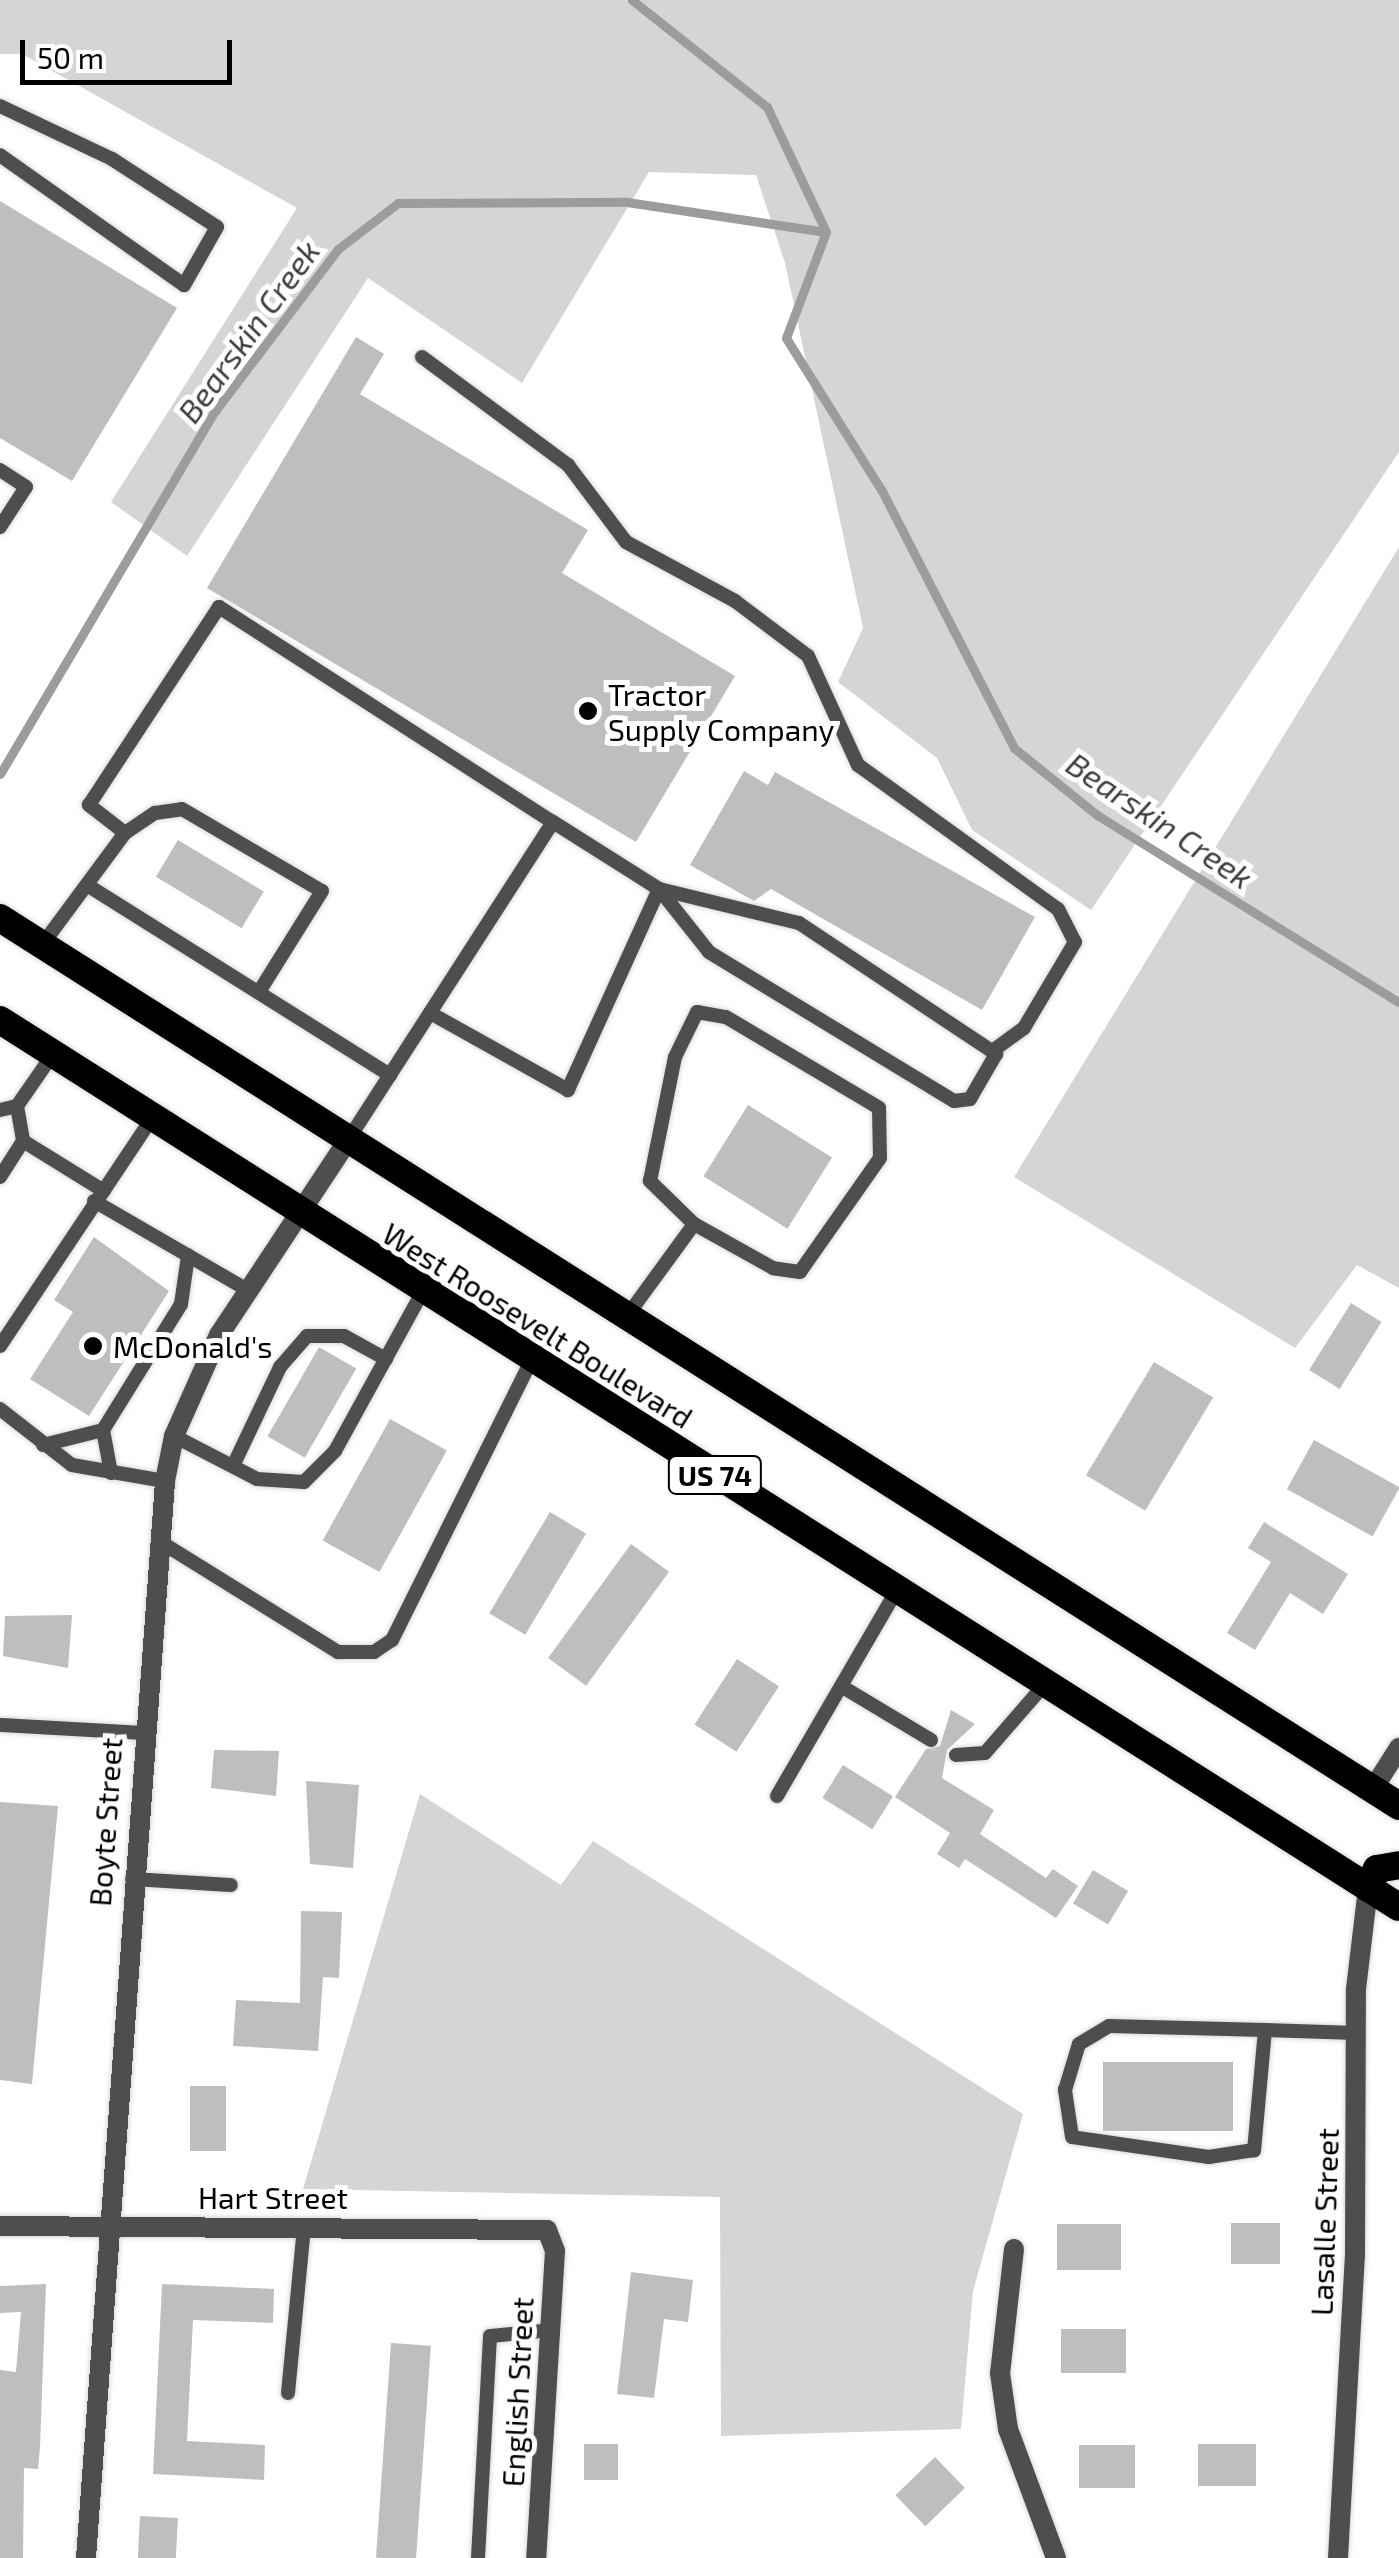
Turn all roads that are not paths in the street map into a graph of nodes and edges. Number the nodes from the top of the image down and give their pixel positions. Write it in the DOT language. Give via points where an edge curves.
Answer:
graph roads {
  1 [pos="0,106"];
  2 [pos="0,155"];
  3 [pos="422,357"];
  4 [pos="0,470"];
  5 [pos="0,527"];
  6 [pos="553,822"];
  7 [pos="126,833"];
  8 [pos="87,885"];
  9 [pos="659,888"];
  10 [pos="0,918"];
  11 [pos="38,942"];
  12 [pos="258,992"];
  13 [pos="430,1013"];
  14 [pos="0,1020"];
  15 [pos="42,1047"];
  16 [pos="995,1050"];
  17 [pos="390,1075"];
  18 [pos="17,1106"];
  19 [pos="0,1110"];
  20 [pos="152,1118"];
  21 [pos="348,1140"];
  22 [pos="22,1141"];
  23 [pos="0,1176"];
  24 [pos="99,1196"];
  25 [pos="298,1213"];
  26 [pos="694,1224"];
  27 [pos="188,1256"];
  28 [pos="246,1289"];
  29 [pos="423,1290"];
  30 [pos="627,1316"];
  31 [pos="0,1346"];
  32 [pos="386,1359"];
  33 [pos="532,1359"];
  34 [pos="0,1408"];
  35 [pos="103,1430"];
  36 [pos="174,1436"];
  37 [pos="43,1445"];
  38 [pos="233,1466"];
  39 [pos="112,1473"];
  40 [pos="164,1481"];
  41 [pos="159,1540"];
  42 [pos="897,1590"];
  43 [pos="1045,1684"];
  44 [pos="842,1686"];
  45 [pos="0,1725"];
  46 [pos="141,1733"];
  47 [pos="932,1740"];
  48 [pos="1399,1748"];
  49 [pos="956,1755"];
  50 [pos="1372,1789"];
  51 [pos="776,1796"];
  52 [pos="1399,1806"];
  53 [pos="1399,1865"];
  54 [pos="132,1880"];
  55 [pos="231,1885"];
  56 [pos="1368,1888"];
  57 [pos="1399,1907"];
  58 [pos="1265,2030"];
  59 [pos="1356,2033"];
  60 [pos="0,2226"];
  61 [pos="108,2226"];
  62 [pos="304,2226"];
  63 [pos="547,2230"];
  64 [pos="1014,2249"];
  65 [pos="550,2330"];
  66 [pos="288,2393"];
  67 [pos="86,2558"];
  68 [pos="478,2558"];
  69 [pos="536,2558"];
  70 [pos="1056,2558"];
  71 [pos="1338,2558"];
  1 -- 2 [label="lane" via="112,159 218,226 184,285"];
  3 -- 16 [label="lane" via="568,465 626,542 735,601 808,656 858,766 1058,909 1075,942 1024,1028"];
  4 -- 5 [label="lane" via="26,487"];
  6 -- 7 [label="lane" via="218,607 89,804"];
  6 -- 9 [label="lane"];
  6 -- 13 [label="lane"];
  7 -- 8 [label="lane"];
  7 -- 12 [label="lane" via="155,812 182,809 322,891"];
  8 -- 11 [label="lane"];
  8 -- 12 [label="lane"];
  9 -- 13 [label="lane" via="568,1090"];
  9 -- 16 [label="lane" via="791,918"];
  9 -- 16 [label="lane" via="709,952 954,1101 970,1100"];
  10 -- 11 [label="highway, West Roosevelt Boulevard / US 74"];
  11 -- 21 [label="highway, West Roosevelt Boulevard / US 74"];
  12 -- 17 [label="lane"];
  13 -- 17 [label="lane"];
  14 -- 15 [label="highway, West Roosevelt Boulevard / US 74"];
  15 -- 18 [label="lane"];
  15 -- 20 [label="highway, West Roosevelt Boulevard / US 74"];
  17 -- 21 [label="lane"];
  18 -- 19 [label="lane"];
  18 -- 22 [label="lane"];
  20 -- 24 [label="lane"];
  20 -- 25 [label="highway, West Roosevelt Boulevard / US 74"];
  21 -- 25 [label="street, Boyte Street"];
  21 -- 30 [label="highway, West Roosevelt Boulevard / US 74"];
  22 -- 23 [label="lane"];
  22 -- 24 [label="lane"];
  24 -- 27 [label="lane"];
  24 -- 31 [label="lane"];
  25 -- 28 [label="street, Boyte Street"];
  25 -- 29 [label="highway, West Roosevelt Boulevard / US 74"];
  26 -- 26 [label="lane" via="774,1268 800,1272 880,1158 880,1108 726,1017 697,1012 675,1058 650,1181"];
  26 -- 30 [label="lane"];
  27 -- 28 [label="lane"];
  27 -- 35 [label="lane" via="181,1304"];
  28 -- 36 [label="street, Boyte Street"];
  29 -- 32 [label="lane"];
  29 -- 33 [label="highway, West Roosevelt Boulevard / US 74"];
  30 -- 50 [label="highway, West Roosevelt Boulevard / US 74"];
  32 -- 38 [label="lane" via="335,1451 304,1482 280,1485"];
  32 -- 38 [label="lane" via="344,1336 307,1336 280,1368"];
  33 -- 41 [label="lane" via="392,1640 374,1652 338,1652"];
  33 -- 42 [label="highway, West Roosevelt Boulevard / US 74"];
  34 -- 37 [label="lane"];
  35 -- 37 [label="lane"];
  35 -- 39 [label="lane"];
  36 -- 38 [label="lane"];
  36 -- 40 [label="street, Boyte Street"];
  37 -- 39 [label="lane" via="72,1465"];
  39 -- 40 [label="lane"];
  40 -- 41 [label="street, Boyte Street"];
  41 -- 46 [label="street, Boyte Street"];
  42 -- 43 [label="highway, West Roosevelt Boulevard / US 74"];
  42 -- 44 [label="lane"];
  43 -- 49 [label="lane" via="985,1754"];
  43 -- 56 [label="highway, West Roosevelt Boulevard / US 74"];
  44 -- 47 [label="lane"];
  44 -- 51 [label="lane"];
  45 -- 46 [label="lane"];
  46 -- 54 [label="street, Boyte Street"];
  48 -- 50 [label="street"];
  50 -- 52 [label="highway, West Roosevelt Boulevard / US 74"];
  53 -- 56 [label="highway" via="1377,1868"];
  54 -- 55 [label="lane"];
  54 -- 61 [label="street, Boyte Street"];
  56 -- 57 [label="highway, West Roosevelt Boulevard / US 74"];
  56 -- 59 [label="street, Lasalle Street"];
  58 -- 58 [label="lane" via="1109,2026 1079,2044 1065,2090 1072,2137 1209,2157 1254,2150"];
  58 -- 59 [label="lane"];
  59 -- 71 [label="street, Lasalle Street"];
  60 -- 61 [label="street, Hart Street"];
  61 -- 62 [label="street, Hart Street"];
  61 -- 67 [label="street, Boyte Street"];
  62 -- 63 [label="street, Hart Street"];
  62 -- 66 [label="lane"];
  63 -- 65 [label="street, English Street" via="555,2251"];
  64 -- 70 [label="street" via="1000,2373 1008,2429"];
  65 -- 68 [label="lane" via="490,2336"];
  65 -- 69 [label="street, English Street"];
}
